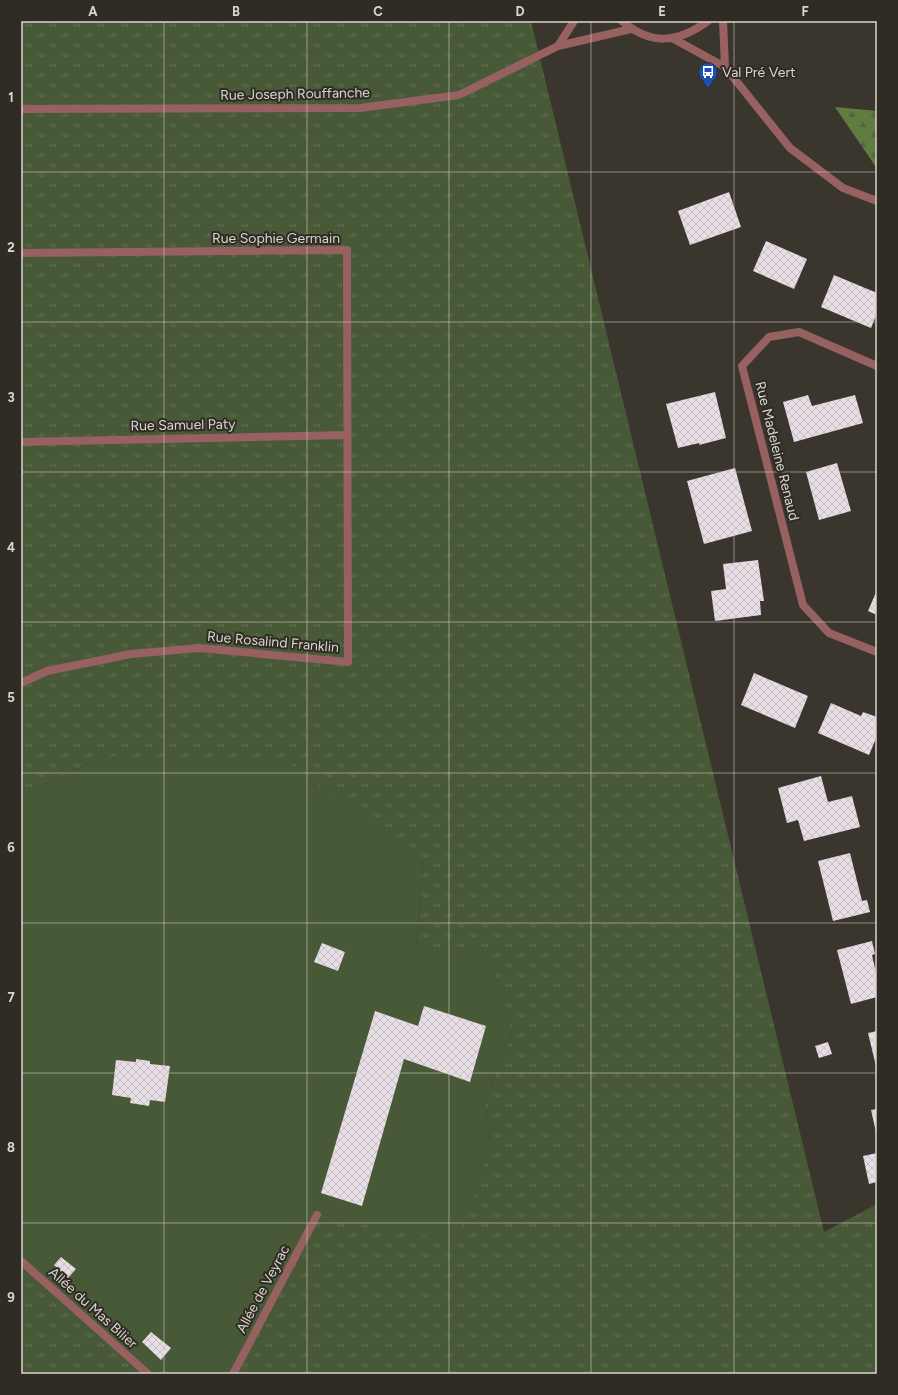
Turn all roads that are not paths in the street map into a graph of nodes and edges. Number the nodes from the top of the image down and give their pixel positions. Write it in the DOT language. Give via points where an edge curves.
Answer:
graph roads {
  1 [pos="574,21"];
  2 [pos="622,21"];
  3 [pos="708,21"];
  4 [pos="723,21"];
  5 [pos="631,29"];
  6 [pos="672,38"];
  7 [pos="558,46"];
  8 [pos="726,67"];
  9 [pos="21,109"];
  10 [pos="877,201"];
  11 [pos="21,253"];
  12 [pos="877,366"];
  13 [pos="346,434"];
  14 [pos="21,442"];
  15 [pos="877,652"];
  16 [pos="21,683"];
  17 [pos="317,1215"];
  18 [pos="21,1261"];
  19 [pos="148,1374"];
  20 [pos="233,1374"];
  1 -- 7 [label="street"];
  2 -- 5 [label="street"];
  3 -- 6 [label="street" via="693,32"];
  4 -- 8 [label="street"];
  5 -- 6 [label="street" via="644,36"];
  5 -- 7 [label="street, Rue Joseph Rouffanche"];
  6 -- 8 [label="street"];
  7 -- 9 [label="street, Rue Joseph Rouffanche" via="459,95 360,108"];
  8 -- 10 [label="street" via="790,148 843,188"];
  11 -- 13 [label="street, Rue Sophie Germain" via="347,250"];
  12 -- 15 [label="street, Rue Madeleine Renaud" via="799,332 769,337 742,366 803,605 829,633"];
  13 -- 14 [label="street, Rue Samuel Paty"];
  13 -- 16 [label="street, Rue Rosalind Franklin" via="348,662 200,648 131,654 47,670"];
  17 -- 20 [label="street, Allée de Veyrac"];
  18 -- 19 [label="street, Allée du Mas Bilier"];
}
